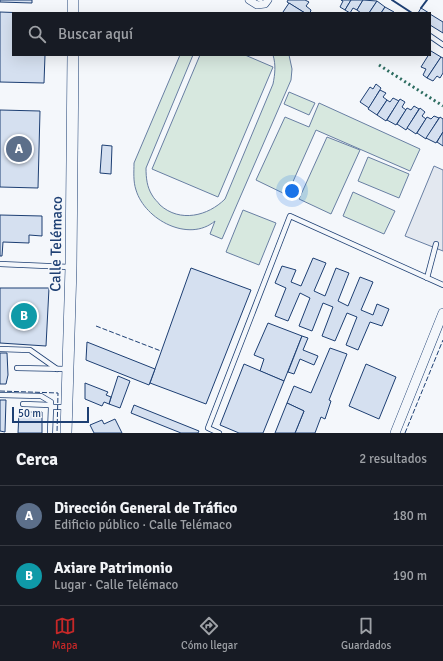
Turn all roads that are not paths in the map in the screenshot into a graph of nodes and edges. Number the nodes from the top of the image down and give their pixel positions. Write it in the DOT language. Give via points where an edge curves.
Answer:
graph roads {
  1 [pos="73,0"];
  2 [pos="249,0"];
  3 [pos="266,2"];
  4 [pos="73,12"];
  5 [pos="431,37"];
  6 [pos="443,45"];
  7 [pos="72,56"];
  8 [pos="436,244"];
  9 [pos="0,264"];
  10 [pos="71,267"];
  11 [pos="428,278"];
  12 [pos="443,285"];
  13 [pos="443,313"];
  14 [pos="0,349"];
  15 [pos="17,368"];
  16 [pos="57,369"];
  17 [pos="69,369"];
  18 [pos="0,395"];
  19 [pos="23,404"];
  20 [pos="51,406"];
  21 [pos="67,407"];
  22 [pos="50,433"];
  23 [pos="66,433"];
  24 [pos="218,433"];
  25 [pos="395,433"];
  1 -- 4 [label="street"];
  2 -- 3 [label="street" via="257,5"];
  5 -- 6 [label="lane"];
  7 -- 10 [label="street, Calle Telémaco"];
  8 -- 11 [label="lane"];
  9 -- 10 [label="lane"];
  10 -- 17 [label="street, Calle Telémaco"];
  11 -- 12 [label="lane"];
  11 -- 24 [label="lane" via="290,216 208,428"];
  13 -- 25 [label="street"];
  14 -- 16 [label="lane" via="30,350"];
  15 -- 16 [label="lane"];
  16 -- 17 [label="lane"];
  17 -- 21 [label="street, Calle Telémaco"];
  18 -- 20 [label="lane" via="41,396 51,402"];
  19 -- 20 [label="lane"];
  20 -- 21 [label="lane"];
  20 -- 22 [label="lane"];
  21 -- 23 [label="street, Calle Telémaco"];
}
